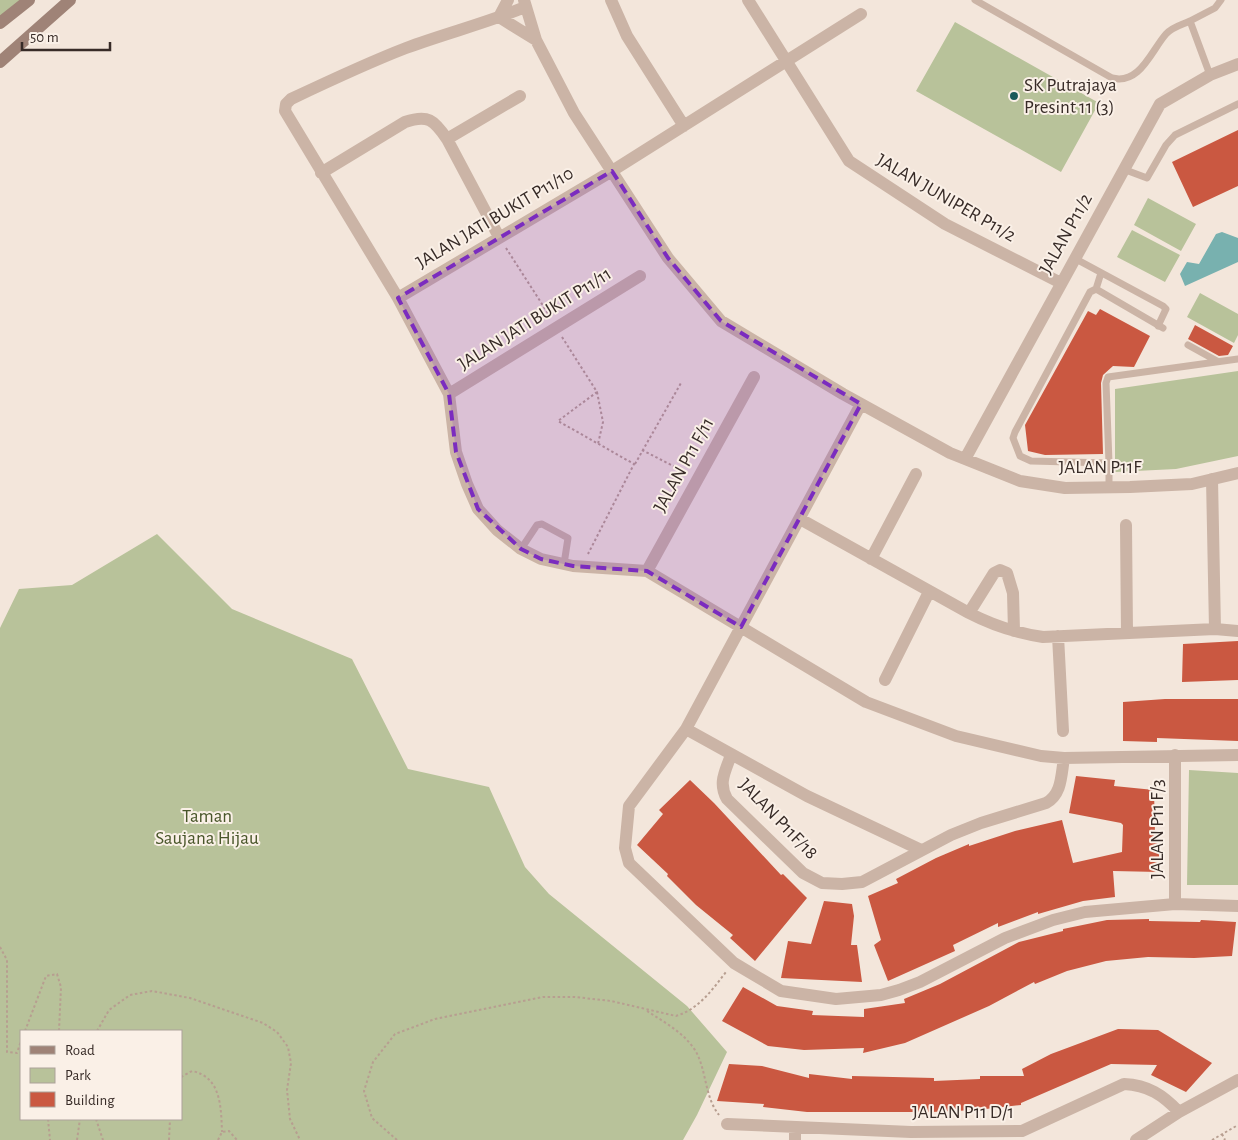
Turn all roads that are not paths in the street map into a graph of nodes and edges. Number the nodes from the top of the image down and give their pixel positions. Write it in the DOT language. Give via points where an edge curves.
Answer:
graph roads {
  1 [pos="29,0"];
  2 [pos="70,0"];
  3 [pos="508,0"];
  4 [pos="611,0"];
  5 [pos="748,0"];
  6 [pos="975,0"];
  7 [pos="1221,0"];
  8 [pos="525,3"];
  9 [pos="861,14"];
  10 [pos="499,17"];
  11 [pos="1190,21"];
  12 [pos="0,23"];
  13 [pos="536,40"];
  14 [pos="786,61"];
  15 [pos="0,62"];
  16 [pos="1238,64"];
  17 [pos="1210,75"];
  18 [pos="520,96"];
  19 [pos="1238,104"];
  20 [pos="684,126"];
  21 [pos="447,139"];
  22 [pos="1123,169"];
  23 [pos="612,171"];
  24 [pos="322,173"];
  25 [pos="499,237"];
  26 [pos="1074,258"];
  27 [pos="1101,273"];
  28 [pos="640,276"];
  29 [pos="1061,283"];
  30 [pos="1096,289"];
  31 [pos="398,298"];
  32 [pos="1188,345"];
  33 [pos="1238,359"];
  34 [pos="1217,362"];
  35 [pos="754,377"];
  36 [pos="449,394"];
  37 [pos="861,404"];
  38 [pos="965,459"];
  39 [pos="1108,463"];
  40 [pos="1238,473"];
  41 [pos="916,474"];
  42 [pos="1212,480"];
  43 [pos="1109,487"];
  44 [pos="800,519"];
  45 [pos="1126,525"];
  46 [pos="521,549"];
  47 [pos="871,559"];
  48 [pos="564,564"];
  49 [pos="647,572"];
  50 [pos="929,592"];
  51 [pos="969,613"];
  52 [pos="741,627"];
  53 [pos="1215,630"];
  54 [pos="1014,631"];
  55 [pos="1238,631"];
  56 [pos="1127,633"];
  57 [pos="1058,636"];
  58 [pos="885,680"];
  59 [pos="686,729"];
  60 [pos="1063,731"];
  61 [pos="1175,754"];
  62 [pos="731,755"];
  63 [pos="1238,755"];
  64 [pos="1064,758"];
  65 [pos="922,850"];
  66 [pos="1175,904"];
  67 [pos="1238,906"];
  68 [pos="1238,1080"];
  69 [pos="1179,1112"];
  70 [pos="727,1124"];
  71 [pos="795,1127"];
  72 [pos="911,1136"];
  73 [pos="1022,1136"];
  74 [pos="795,1140"];
  75 [pos="1136,1140"];
  1 -- 12 [label="main road"];
  2 -- 15 [label="main road"];
  3 -- 10 [label="street"];
  4 -- 20 [label="street" via="627,36"];
  5 -- 14 [label="street, JALAN JUNIPER P11/2"];
  6 -- 11 [label="lane" via="1120,80 1139,71 1167,33"];
  7 -- 11 [label="lane" via="1215,8"];
  8 -- 10 [label="street"];
  8 -- 13 [label="street, JALAN P11F"];
  9 -- 14 [label="street, JALAN JATI BUKIT P11/10"];
  10 -- 13 [label="street"];
  10 -- 24 [label="street" via="405,48 286,104 285,111"];
  11 -- 17 [label="lane"];
  13 -- 23 [label="street, JALAN P11F" via="574,113"];
  14 -- 20 [label="street, JALAN JATI BUKIT P11/10"];
  14 -- 29 [label="street, JALAN JUNIPER P11/2" via="849,161 946,224"];
  16 -- 17 [label="street, JALAN P11/2"];
  17 -- 22 [label="street, JALAN P11/2" via="1160,104"];
  18 -- 21 [label="street"];
  19 -- 22 [label="lane" via="1175,135 1147,178"];
  20 -- 23 [label="street, JALAN JATI BUKIT P11/10"];
  21 -- 24 [label="street" via="437,124 419,117 405,122"];
  21 -- 25 [label="street"];
  22 -- 26 [label="street, JALAN P11/2"];
  23 -- 25 [label="street, JALAN JATI BUKIT P11/10"];
  23 -- 37 [label="street, JALAN P11F" via="668,258 721,321"];
  24 -- 31 [label="street"];
  25 -- 31 [label="street, JALAN JATI BUKIT P11/10"];
  26 -- 27 [label="lane"];
  26 -- 29 [label="street, JALAN P11/2"];
  27 -- 30 [label="lane"];
  27 -- 30 [label="lane" via="1166,309 1161,327"];
  28 -- 36 [label="street, JALAN JATI BUKIT P11/11"];
  29 -- 38 [label="street, JALAN P11/2"];
  30 -- 39 [label="lane" via="1086,295 1014,438 1020,456 1030,461"];
  31 -- 36 [label="street"];
  32 -- 34 [label="lane"];
  33 -- 34 [label="lane"];
  34 -- 39 [label="lane" via="1108,376"];
  35 -- 49 [label="street, JALAN P11 F/11"];
  36 -- 46 [label="street" via="456,452 478,508 497,530"];
  37 -- 38 [label="street, JALAN P11F"];
  37 -- 44 [label="street"];
  38 -- 43 [label="street, JALAN P11F" via="1020,481 1065,488"];
  39 -- 43 [label="lane"];
  40 -- 42 [label="street, JALAN P11F"];
  41 -- 47 [label="street"];
  42 -- 43 [label="street, JALAN P11F" via="1192,484"];
  42 -- 53 [label="street"];
  44 -- 47 [label="street"];
  44 -- 52 [label="street"];
  45 -- 56 [label="street"];
  46 -- 48 [label="street" via="541,559"];
  46 -- 48 [label="lane" via="537,525 542,524 568,538"];
  47 -- 50 [label="street"];
  48 -- 49 [label="street"];
  49 -- 52 [label="street"];
  50 -- 51 [label="street"];
  50 -- 58 [label="street"];
  51 -- 54 [label="street" via="992,625"];
  51 -- 54 [label="street" via="987,582 1000,570 1007,573 1013,593"];
  52 -- 59 [label="street"];
  52 -- 64 [label="street" via="866,702 956,736 1041,756"];
  53 -- 55 [label="street"];
  53 -- 56 [label="street"];
  54 -- 57 [label="street" via="1043,637"];
  56 -- 57 [label="street"];
  57 -- 60 [label="street"];
  59 -- 62 [label="street, JALAN P11F/18"];
  59 -- 66 [label="street" via="629,806 625,848 630,863 734,962 781,991 836,999 881,996 920,982 1005,938 1053,920 1085,912"];
  61 -- 63 [label="street"];
  61 -- 64 [label="street"];
  61 -- 66 [label="street, JALAN P11 F/3"];
  62 -- 65 [label="street, JALAN P11F/18" via="807,796"];
  62 -- 65 [label="street, JALAN P11F/18" via="721,782 727,799 803,873 822,883 862,882"];
  64 -- 65 [label="street, JALAN P11F/18" via="1059,790 1054,798 981,823"];
  66 -- 67 [label="street"];
  68 -- 69 [label="street"];
  69 -- 73 [label="street, JALAN P11 D/1" via="1165,1096 1137,1084 1124,1084"];
  69 -- 75 [label="street"];
  70 -- 71 [label="street, JALAN P11 D/1"];
  71 -- 72 [label="street, JALAN P11 D/1"];
  71 -- 74 [label="street"];
  72 -- 73 [label="street, JALAN P11 D/1"];
}
